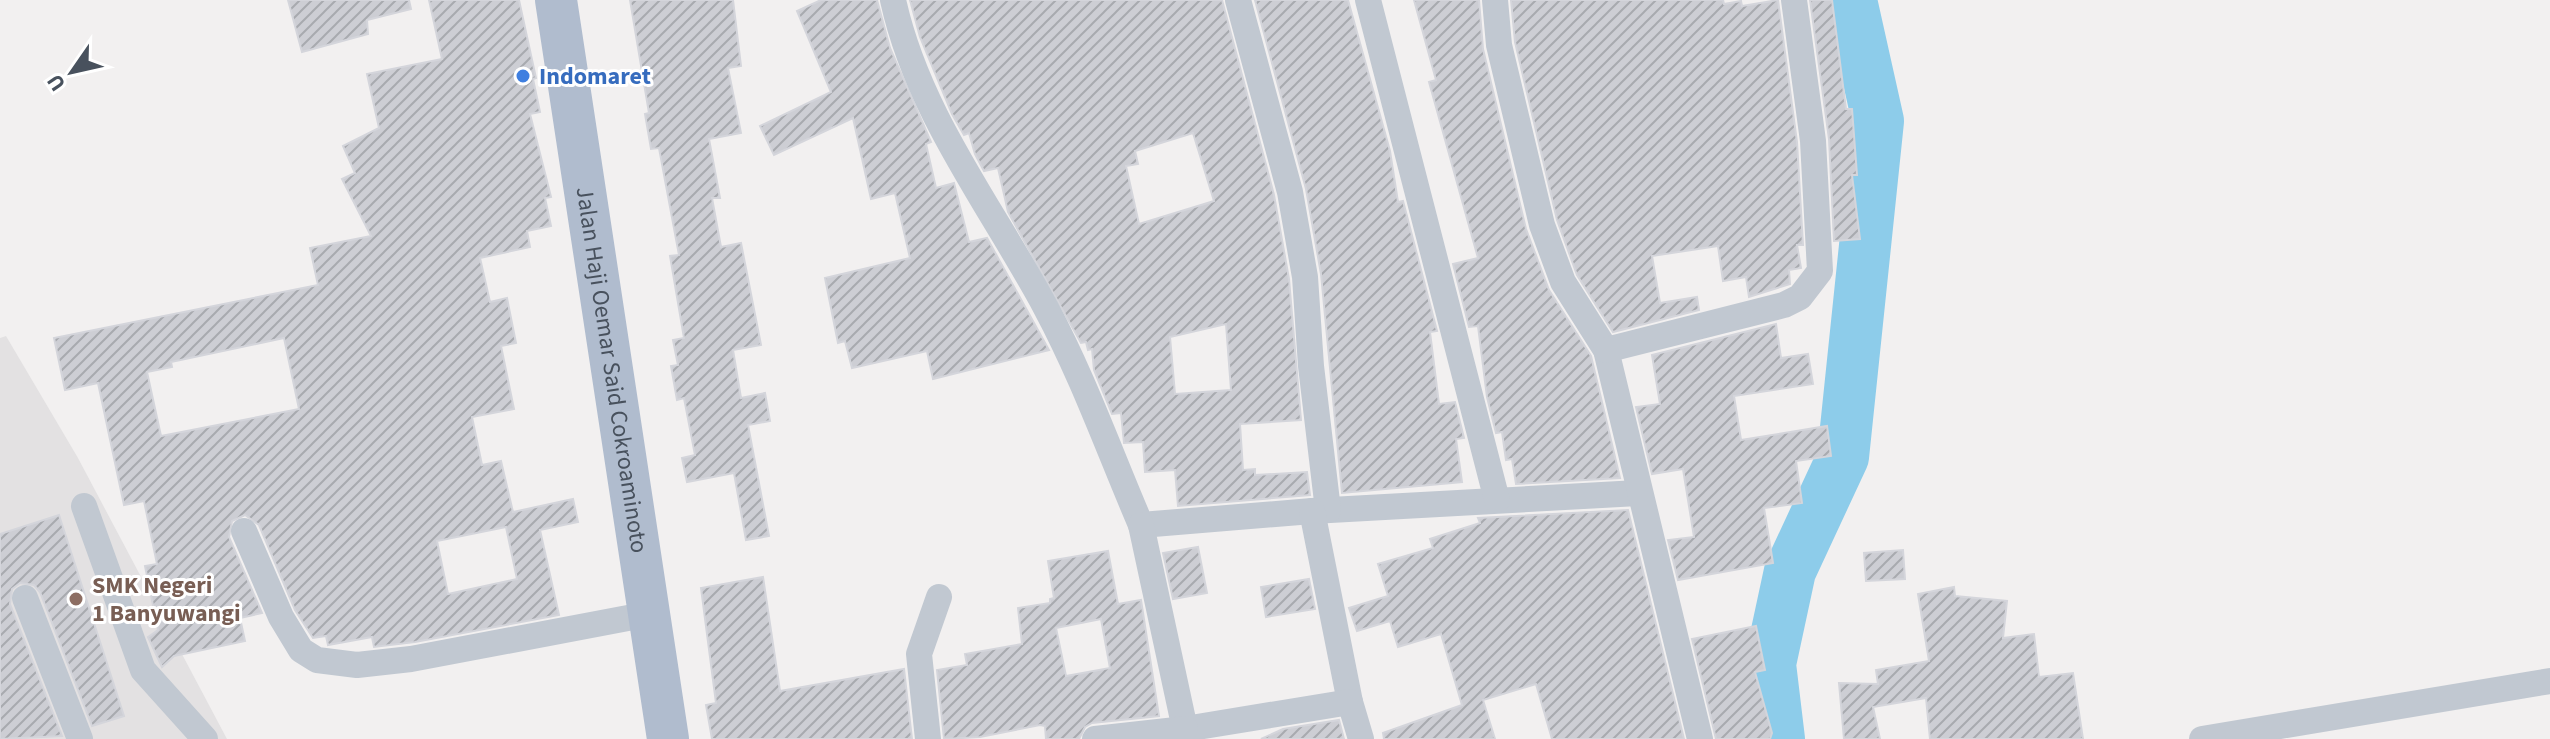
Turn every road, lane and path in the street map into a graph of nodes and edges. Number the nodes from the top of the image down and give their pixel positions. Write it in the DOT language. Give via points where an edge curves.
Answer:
graph roads {
  1 [pos="556,0"];
  2 [pos="893,0"];
  3 [pos="1238,0"];
  4 [pos="1368,0"];
  5 [pos="1495,0"];
  6 [pos="1794,0"];
  7 [pos="1606,350"];
  8 [pos="1638,493"];
  9 [pos="1497,500"];
  10 [pos="84,506"];
  11 [pos="1320,510"];
  12 [pos="1141,525"];
  13 [pos="244,531"];
  14 [pos="939,597"];
  15 [pos="25,598"];
  16 [pos="649,614"];
  17 [pos="2550,681"];
  18 [pos="1350,702"];
  19 [pos="1185,729"];
  20 [pos="80,739"];
  21 [pos="205,739"];
  22 [pos="668,739"];
  23 [pos="928,739"];
  24 [pos="1095,739"];
  25 [pos="1361,739"];
  26 [pos="1700,739"];
  27 [pos="2202,739"];
  1 -- 16 [label="main road, Jalan Haji Oemar Said Cokroaminoto"];
  2 -- 12 [label="street" via="936,121 1049,312"];
  3 -- 11 [label="street" via="1300,248"];
  4 -- 9 [label="street"];
  5 -- 7 [label="street" via="1499,45 1542,225 1563,282"];
  6 -- 7 [label="street" via="1813,141 1820,271 1800,297 1784,305"];
  7 -- 8 [label="street"];
  8 -- 9 [label="street"];
  8 -- 26 [label="street" via="1668,595"];
  9 -- 11 [label="street"];
  10 -- 21 [label="street" via="143,670"];
  11 -- 12 [label="street"];
  11 -- 18 [label="street"];
  12 -- 19 [label="street"];
  13 -- 16 [label="street" via="281,617 301,650 317,660 357,665 411,659"];
  14 -- 23 [label="street" via="919,654"];
  15 -- 20 [label="street"];
  16 -- 22 [label="main road, Jalan Haji Oemar Said Cokroaminoto"];
  17 -- 27 [label="street"];
  18 -- 19 [label="street"];
  18 -- 25 [label="street"];
  19 -- 24 [label="street"];
}
